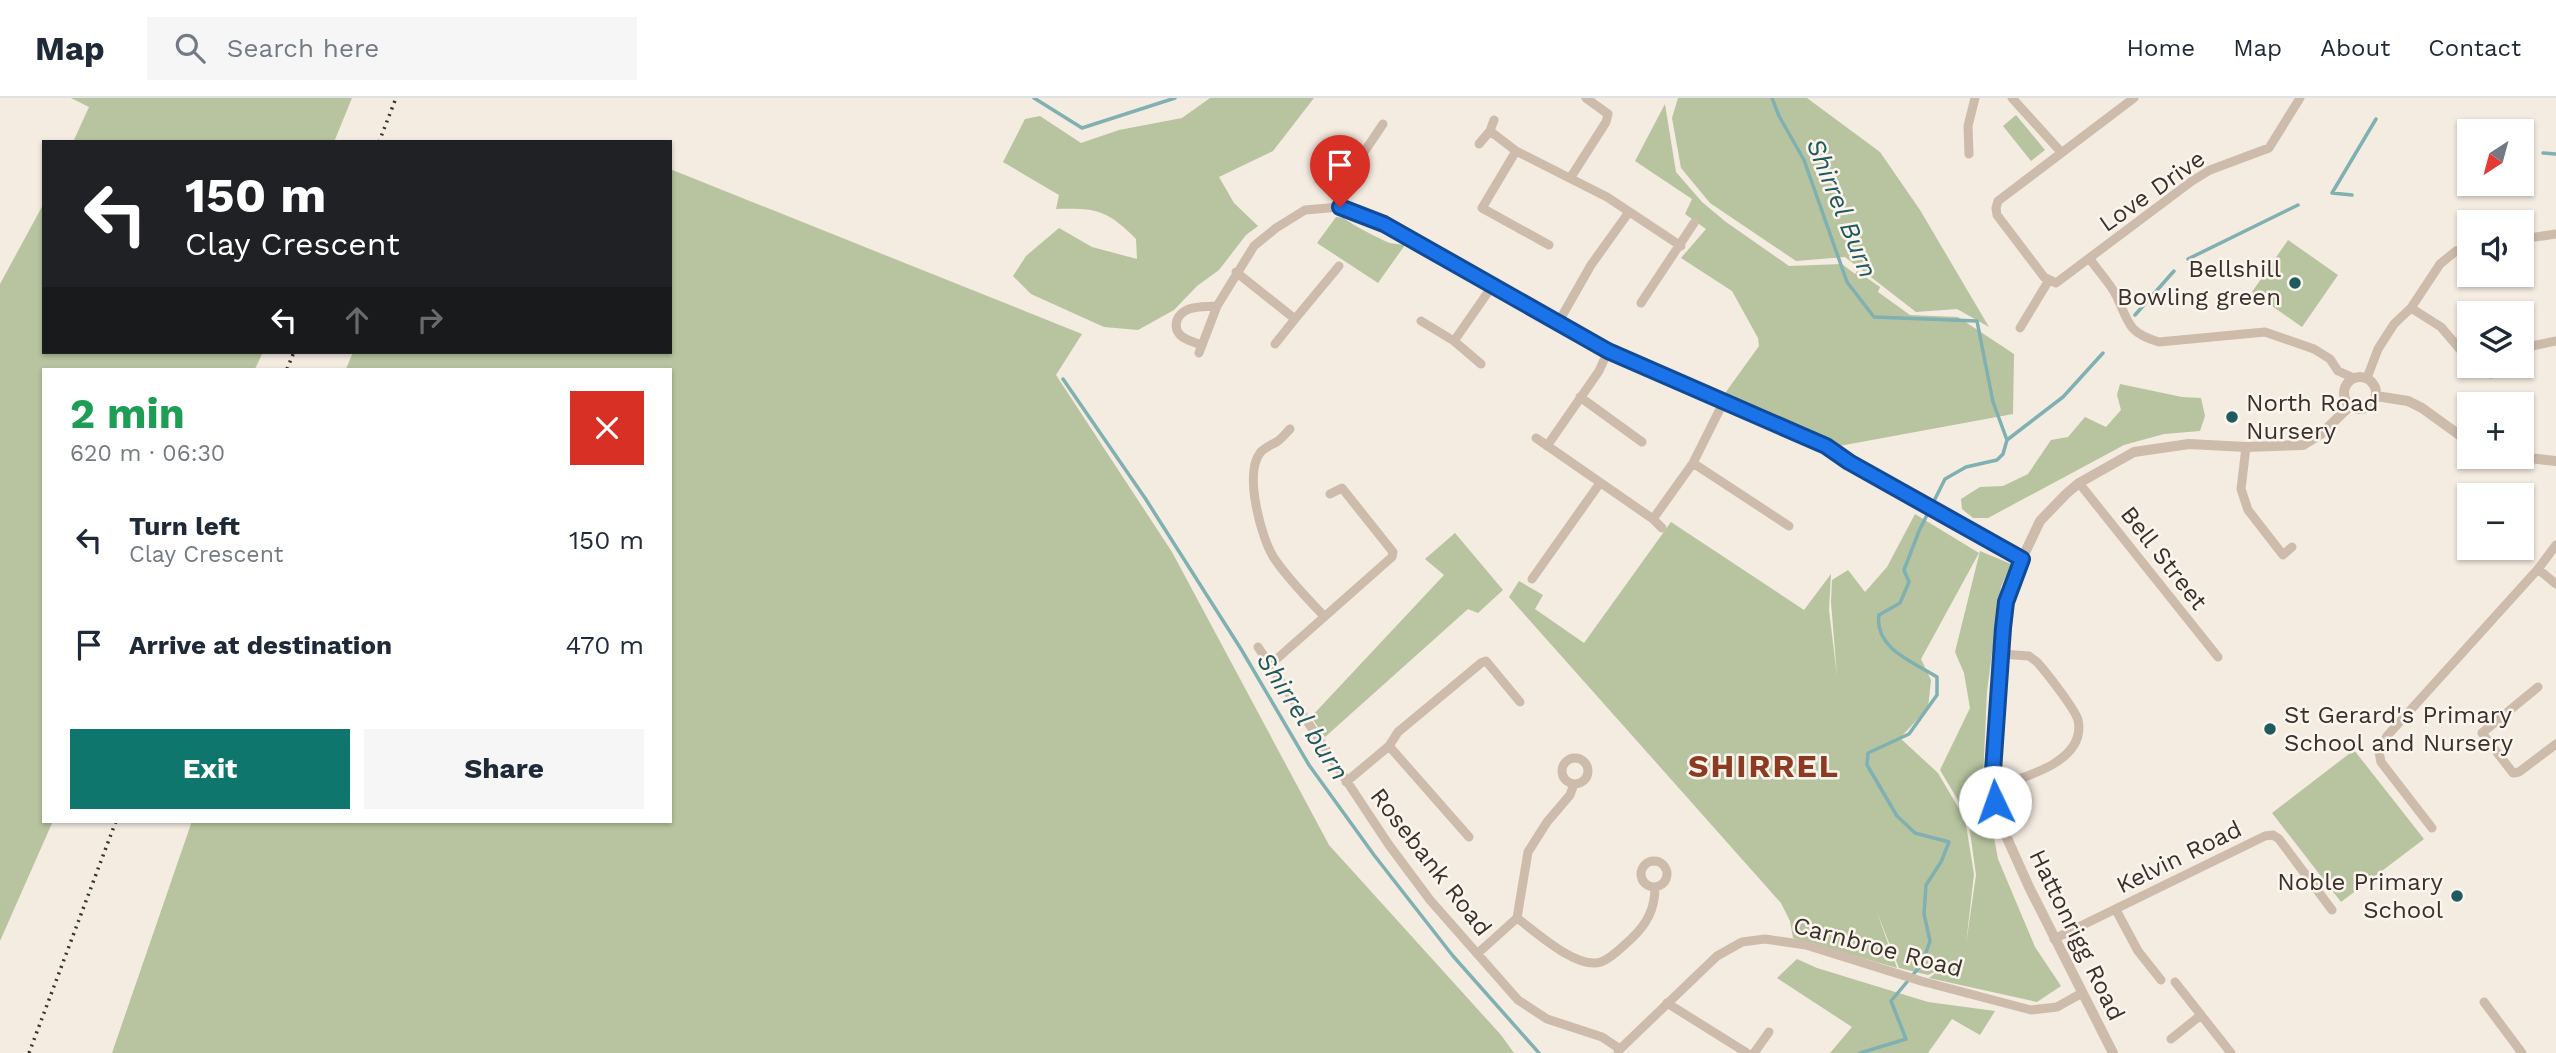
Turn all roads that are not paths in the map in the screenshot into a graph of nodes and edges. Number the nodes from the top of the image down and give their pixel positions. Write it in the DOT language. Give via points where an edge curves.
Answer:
graph roads {
  1 [pos="1586,98"];
  2 [pos="1975,98"];
  3 [pos="2012,98"];
  4 [pos="2134,98"];
  5 [pos="2300,98"];
  6 [pos="1494,120"];
  7 [pos="1382,124"];
  8 [pos="1490,131"];
  9 [pos="1479,144"];
  10 [pos="1516,151"];
  11 [pos="2061,152"];
  12 [pos="1969,154"];
  13 [pos="1571,177"];
  14 [pos="1340,207"];
  15 [pos="1629,212"];
  16 [pos="1695,223"];
  17 [pos="2556,234"];
  18 [pos="2534,237"];
  19 [pos="1549,245"];
  20 [pos="1681,246"];
  21 [pos="2457,251"];
  22 [pos="2090,259"];
  23 [pos="1339,266"];
  24 [pos="1236,272"];
  25 [pos="2049,280"];
  26 [pos="1493,285"];
  27 [pos="1641,303"];
  28 [pos="1217,306"];
  29 [pos="2411,308"];
  30 [pos="1295,319"];
  31 [pos="1421,321"];
  32 [pos="1558,323"];
  33 [pos="2020,328"];
  34 [pos="1454,341"];
  35 [pos="2556,341"];
  36 [pos="1275,344"];
  37 [pos="2457,346"];
  38 [pos="2534,346"];
  39 [pos="1608,351"];
  40 [pos="1481,364"];
  41 [pos="2354,378"];
  42 [pos="2367,378"];
  43 [pos="2376,396"];
  44 [pos="1580,397"];
  45 [pos="1723,403"];
  46 [pos="2350,406"];
  47 [pos="1290,429"];
  48 [pos="2457,433"];
  49 [pos="1536,438"];
  50 [pos="1642,442"];
  51 [pos="1548,446"];
  52 [pos="2246,447"];
  53 [pos="2534,459"];
  54 [pos="2556,461"];
  55 [pos="1693,463"];
  56 [pos="1600,483"];
  57 [pos="2079,483"];
  58 [pos="1331,494"];
  59 [pos="1653,519"];
  60 [pos="1789,526"];
  61 [pos="1662,528"];
  62 [pos="2556,545"];
  63 [pos="2292,547"];
  64 [pos="2022,559"];
  65 [pos="2538,569"];
  66 [pos="1532,579"];
  67 [pos="2556,584"];
  68 [pos="1324,616"];
  69 [pos="1258,647"];
  70 [pos="2001,654"];
  71 [pos="2218,657"];
  72 [pos="1271,664"];
  73 [pos="2538,687"];
  74 [pos="1520,702"];
  75 [pos="2556,744"];
  76 [pos="1389,746"];
  77 [pos="1346,782"];
  78 [pos="1574,784"];
  79 [pos="1993,787"];
  80 [pos="2432,828"];
  81 [pos="1469,837"];
  82 [pos="1655,887"];
  83 [pos="2116,910"];
  84 [pos="2332,911"];
  85 [pos="1517,918"];
  86 [pos="2054,939"];
  87 [pos="1477,954"];
  88 [pos="2161,980"];
  89 [pos="2175,982"];
  90 [pos="2082,993"];
  91 [pos="2484,1002"];
  92 [pos="1667,1003"];
  93 [pos="2202,1015"];
  94 [pos="1769,1032"];
  95 [pos="2171,1039"];
  96 [pos="1618,1051"];
  97 [pos="1747,1053"];
  98 [pos="1754,1053"];
  99 [pos="2113,1053"];
  100 [pos="2231,1053"];
  101 [pos="2522,1053"];
  1 -- 13 [label="street" via="1608,114"];
  2 -- 12 [label="street" via="1968,126"];
  3 -- 11 [label="street"];
  4 -- 11 [label="street"];
  5 -- 22 [label="street, Love Drive" via="2269,148 2192,181"];
  6 -- 8 [label="street"];
  7 -- 14 [label="street" via="1350,173"];
  8 -- 9 [label="street"];
  8 -- 10 [label="street"];
  10 -- 13 [label="street"];
  10 -- 19 [label="street" via="1482,208"];
  11 -- 25 [label="street" via="1998,201 1996,208"];
  13 -- 15 [label="street"];
  14 -- 24 [label="street" via="1306,210 1276,228 1254,246"];
  14 -- 26 [label="street" via="1384,224"];
  15 -- 20 [label="street"];
  15 -- 32 [label="street"];
  16 -- 20 [label="street"];
  17 -- 18 [label="street"];
  20 -- 27 [label="street"];
  21 -- 29 [label="street" via="2448,256"];
  22 -- 25 [label="street, Love Drive" via="2056,283"];
  22 -- 41 [label="street" via="2115,293 2130,328 2143,337 2159,342 2265,332 2314,349 2338,371"];
  23 -- 30 [label="street"];
  24 -- 28 [label="street"];
  24 -- 30 [label="street"];
  25 -- 33 [label="street"];
  26 -- 32 [label="street"];
  26 -- 34 [label="street"];
  28 -- 28 [label="street" via="1201,349 1178,332 1182,313"];
  29 -- 37 [label="street" via="2441,327"];
  29 -- 42 [label="street" via="2378,349"];
  30 -- 36 [label="street"];
  31 -- 34 [label="street"];
  32 -- 39 [label="street"];
  34 -- 40 [label="street"];
  35 -- 38 [label="street"];
  39 -- 44 [label="street"];
  39 -- 45 [label="street"];
  41 -- 42 [label="street"];
  41 -- 46 [label="street" via="2344,393"];
  42 -- 43 [label="street"];
  43 -- 46 [label="street" via="2367,407"];
  43 -- 48 [label="street" via="2409,401"];
  44 -- 50 [label="street"];
  44 -- 51 [label="street"];
  45 -- 55 [label="street"];
  45 -- 64 [label="street" via="1826,446"];
  46 -- 52 [label="street, Hattonrigg Road" via="2321,434 2303,444"];
  47 -- 68 [label="street" via="1255,461 1255,495 1270,552"];
  49 -- 51 [label="street"];
  51 -- 56 [label="street"];
  52 -- 57 [label="street, Hattonrigg Road" via="2189,444 2134,452"];
  52 -- 63 [label="street" via="2241,489 2248,510 2283,555"];
  53 -- 54 [label="street"];
  55 -- 59 [label="street"];
  55 -- 60 [label="street"];
  56 -- 59 [label="street"];
  56 -- 66 [label="street"];
  57 -- 64 [label="street, Hattonrigg Road" via="2040,521"];
  57 -- 71 [label="street, Bell Street"];
  58 -- 68 [label="street" via="1342,488 1393,552 1389,561"];
  59 -- 61 [label="street"];
  62 -- 65 [label="street"];
  64 -- 70 [label="street, Hattonrigg Road" via="2006,602"];
  65 -- 67 [label="street"];
  65 -- 80 [label="street" via="2386,736 2379,752 2381,762"];
  68 -- 72 [label="street"];
  69 -- 72 [label="street, Rosebank Road"];
  70 -- 79 [label="street, Hattonrigg Road"];
  70 -- 79 [label="street" via="2029,656 2037,662 2078,718 2078,737 2073,750 2035,775"];
  72 -- 77 [label="street, Rosebank Road"];
  73 -- 75 [label="street" via="2482,733 2513,772"];
  74 -- 76 [label="street" via="1486,661 1398,732"];
  76 -- 77 [label="street"];
  76 -- 81 [label="street"];
  77 -- 87 [label="street, Rosebank Road" via="1430,900"];
  78 -- 85 [label="street" via="1528,852"];
  79 -- 86 [label="street, Hattonrigg Road" via="2007,838"];
  82 -- 85 [label="street" via="1653,907 1644,925 1601,962 1569,956"];
  83 -- 84 [label="street, Kelvin Road" via="2273,835"];
  83 -- 86 [label="street, Kelvin Road"];
  83 -- 88 [label="street" via="2138,951"];
  85 -- 87 [label="street"];
  86 -- 90 [label="street, Hattonrigg Road"];
  87 -- 96 [label="street, Rosebank Road" via="1526,1007 1602,1037"];
  89 -- 93 [label="street"];
  90 -- 92 [label="street, Carnbroe Road" via="2057,1007 2031,1010 1783,940 1765,939 1742,942 1717,956"];
  90 -- 99 [label="street, Hattonrigg Road"];
  91 -- 101 [label="street"];
  92 -- 96 [label="street, Carnbroe Road"];
  92 -- 97 [label="street"];
  93 -- 95 [label="street"];
  93 -- 100 [label="street"];
  94 -- 98 [label="street"];
}
